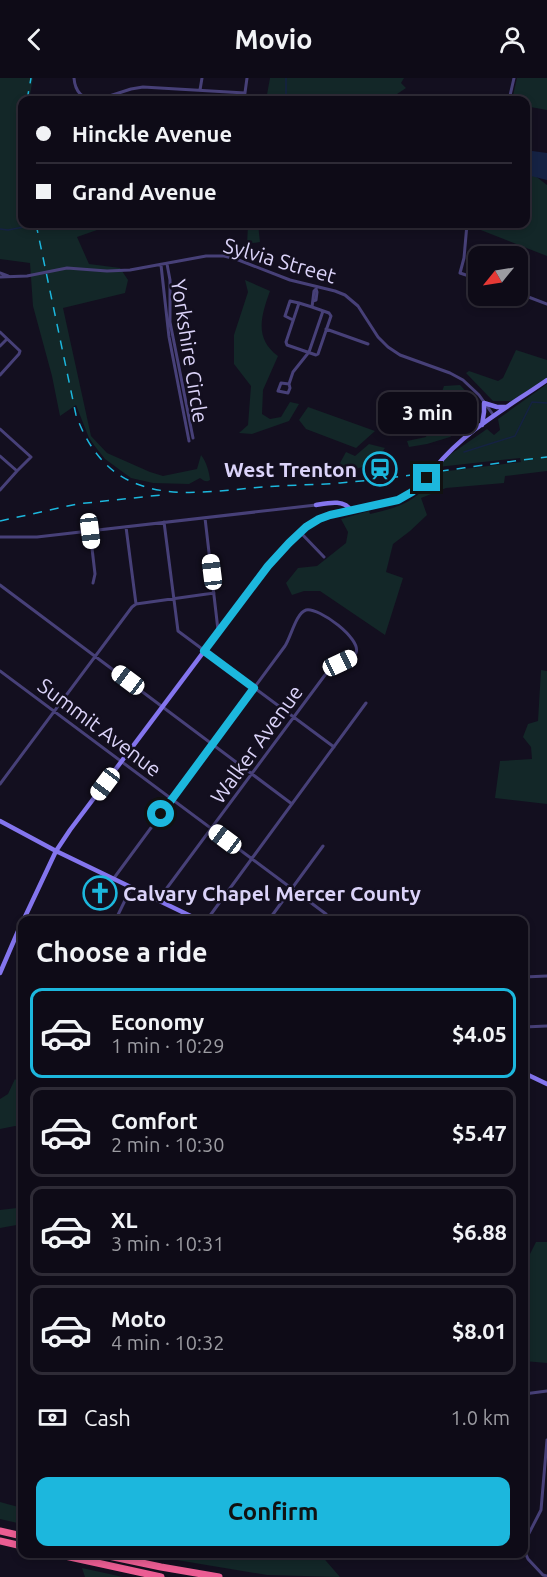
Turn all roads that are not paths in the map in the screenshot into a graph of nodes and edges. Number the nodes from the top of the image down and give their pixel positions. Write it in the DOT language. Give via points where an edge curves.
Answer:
graph roads {
  1 [pos="74,78"];
  2 [pos="202,78"];
  3 [pos="247,78"];
  4 [pos="514,78"];
  5 [pos="200,90"];
  6 [pos="245,93"];
  7 [pos="81,95"];
  8 [pos="109,96"];
  9 [pos="245,96"];
  10 [pos="510,96"];
  11 [pos="467,228"];
  12 [pos="167,264"];
  13 [pos="161,265"];
  14 [pos="0,275"];
  15 [pos="468,276"];
  16 [pos="316,288"];
  17 [pos="528,297"];
  18 [pos="299,303"];
  19 [pos="547,304"];
  20 [pos="312,307"];
  21 [pos="323,311"];
  22 [pos="294,320"];
  23 [pos="326,329"];
  24 [pos="0,332"];
  25 [pos="7,338"];
  26 [pos="368,344"];
  27 [pos="0,346"];
  28 [pos="309,352"];
  29 [pos="0,375"];
  30 [pos="547,380"];
  31 [pos="289,384"];
  32 [pos="484,402"];
  33 [pos="509,406"];
  34 [pos="494,416"];
  35 [pos="482,425"];
  36 [pos="0,429"];
  37 [pos="0,456"];
  38 [pos="435,468"];
  39 [pos="17,471"];
  40 [pos="427,478"];
  41 [pos="0,490"];
  42 [pos="316,505"];
  43 [pos="351,511"];
  44 [pos="205,518"];
  45 [pos="164,522"];
  46 [pos="126,527"];
  47 [pos="90,531"];
  48 [pos="300,532"];
  49 [pos="0,537"];
  50 [pos="324,556"];
  51 [pos="93,584"];
  52 [pos="0,585"];
  53 [pos="214,593"];
  54 [pos="173,599"];
  55 [pos="136,604"];
  56 [pos="219,632"];
  57 [pos="204,651"];
  58 [pos="96,656"];
  59 [pos="0,671"];
  60 [pos="254,688"];
  61 [pos="366,704"];
  62 [pos="162,707"];
  63 [pos="54,711"];
  64 [pos="295,718"];
  65 [pos="213,744"];
  66 [pos="334,747"];
  67 [pos="121,762"];
  68 [pos="253,774"];
  69 [pos="0,784"];
  70 [pos="172,799"];
  71 [pos="292,804"];
  72 [pos="0,821"];
  73 [pos="212,829"];
  74 [pos="323,846"];
  75 [pos="56,851"];
  76 [pos="252,859"];
  77 [pos="113,879"];
  78 [pos="131,888"];
  79 [pos="292,889"];
  80 [pos="158,900"];
  81 [pos="326,914"];
  82 [pos="25,916"];
  83 [pos="117,916"];
  84 [pos="191,916"];
  85 [pos="210,916"];
  86 [pos="272,916"];
  87 [pos="18,931"];
  88 [pos="2,963"];
  89 [pos="0,973"];
  90 [pos="547,976"];
  91 [pos="528,977"];
  92 [pos="547,1026"];
  93 [pos="528,1027"];
  94 [pos="528,1075"];
  95 [pos="547,1084"];
  96 [pos="547,1391"];
  97 [pos="528,1393"];
  98 [pos="547,1440"];
  99 [pos="0,1531"];
  100 [pos="18,1535"];
  101 [pos="528,1535"];
  102 [pos="0,1541"];
  103 [pos="18,1545"];
  104 [pos="74,1558"];
  105 [pos="118,1558"];
  106 [pos="528,1558"];
  107 [pos="547,1576"];
  108 [pos="161,1577"];
  109 [pos="219,1577"];
  1 -- 7 [label="street"];
  2 -- 5 [label="street"];
  3 -- 6 [label="street"];
  4 -- 10 [label="street"];
  5 -- 6 [label="street"];
  5 -- 8 [label="street" via="137,87"];
  6 -- 9 [label="street"];
  11 -- 15 [label="street" via="460,273"];
  12 -- 13 [label="street, Sylvia Street"];
  12 -- 13 [label="street, Yorkshire Circle" via="171,329 191,439 169,337"];
  12 -- 16 [label="street, Sylvia Street" via="224,256"];
  13 -- 14 [label="street, Sylvia Street" via="130,270 67,268 27,276"];
  16 -- 20 [label="street"];
  16 -- 32 [label="street, Sylvia Street" via="351,298 378,337 393,351 457,376"];
  17 -- 19 [label="street"];
  18 -- 20 [label="street"];
  18 -- 22 [label="street"];
  18 -- 22 [label="street" via="290,302 285,316"];
  20 -- 21 [label="street"];
  21 -- 23 [label="street" via="331,316"];
  21 -- 28 [label="street"];
  22 -- 28 [label="street" via="286,344"];
  23 -- 26 [label="street"];
  23 -- 28 [label="street" via="318,354"];
  24 -- 25 [label="street"];
  25 -- 27 [label="street"];
  25 -- 29 [label="street" via="19,354"];
  28 -- 31 [label="street"];
  30 -- 33 [label="main road"];
  32 -- 33 [label="main road"];
  32 -- 34 [label="street, Sylvia Street"];
  32 -- 35 [label="main road"];
  33 -- 34 [label="main road"];
  34 -- 35 [label="main road"];
  35 -- 38 [label="main road" via="457,443"];
  36 -- 39 [label="street" via="31,457"];
  37 -- 39 [label="street"];
  39 -- 41 [label="street"];
  40 -- 43 [label="main road" via="398,500"];
  42 -- 43 [label="main road" via="345,504"];
  42 -- 44 [label="street"];
  43 -- 48 [label="main road" via="319,519"];
  44 -- 45 [label="street"];
  44 -- 53 [label="street"];
  45 -- 46 [label="street"];
  45 -- 54 [label="street"];
  46 -- 47 [label="street"];
  46 -- 55 [label="street"];
  47 -- 49 [label="street"];
  47 -- 51 [label="street"];
  48 -- 50 [label="street"];
  48 -- 56 [label="main road" via="268,566"];
  52 -- 58 [label="street"];
  53 -- 54 [label="street"];
  53 -- 56 [label="street"];
  54 -- 55 [label="street"];
  54 -- 57 [label="street" via="178,631"];
  55 -- 58 [label="street"];
  56 -- 57 [label="main road"];
  57 -- 60 [label="street"];
  57 -- 62 [label="main road"];
  58 -- 62 [label="street"];
  58 -- 63 [label="street"];
  59 -- 63 [label="street, Summit Avenue"];
  60 -- 64 [label="street"];
  60 -- 64 [label="street, Walker Avenue" via="287,644 300,615 312,610 326,617 351,637 357,650 330,670"];
  60 -- 65 [label="street"];
  61 -- 66 [label="street"];
  62 -- 65 [label="street"];
  62 -- 67 [label="main road"];
  63 -- 67 [label="street, Summit Avenue"];
  63 -- 69 [label="street"];
  64 -- 66 [label="street"];
  64 -- 68 [label="street, Walker Avenue"];
  65 -- 68 [label="street"];
  65 -- 70 [label="street"];
  66 -- 71 [label="street"];
  67 -- 70 [label="street, Summit Avenue"];
  67 -- 75 [label="main road"];
  68 -- 71 [label="street"];
  68 -- 73 [label="street, Walker Avenue"];
  70 -- 73 [label="street, Summit Avenue"];
  70 -- 77 [label="street"];
  71 -- 76 [label="street"];
  72 -- 75 [label="main road"];
  73 -- 76 [label="street, Summit Avenue"];
  73 -- 80 [label="street, Walker Avenue"];
  74 -- 79 [label="street"];
  75 -- 77 [label="main road"];
  75 -- 82 [label="main road"];
  76 -- 79 [label="street, Summit Avenue"];
  76 -- 85 [label="street"];
  77 -- 78 [label="main road"];
  78 -- 80 [label="main road"];
  78 -- 83 [label="street"];
  79 -- 81 [label="street, Summit Avenue"];
  79 -- 86 [label="street"];
  80 -- 84 [label="main road"];
  87 -- 88 [label="main road"];
  88 -- 89 [label="main road"];
  90 -- 91 [label="street"];
  92 -- 93 [label="street"];
  94 -- 95 [label="main road"];
  96 -- 97 [label="street"];
  98 -- 101 [label="street" via="541,1510"];
  99 -- 100 [label="highway"];
  102 -- 103 [label="highway"];
  104 -- 108 [label="highway"];
  105 -- 109 [label="highway"];
  106 -- 107 [label="street"];
}
